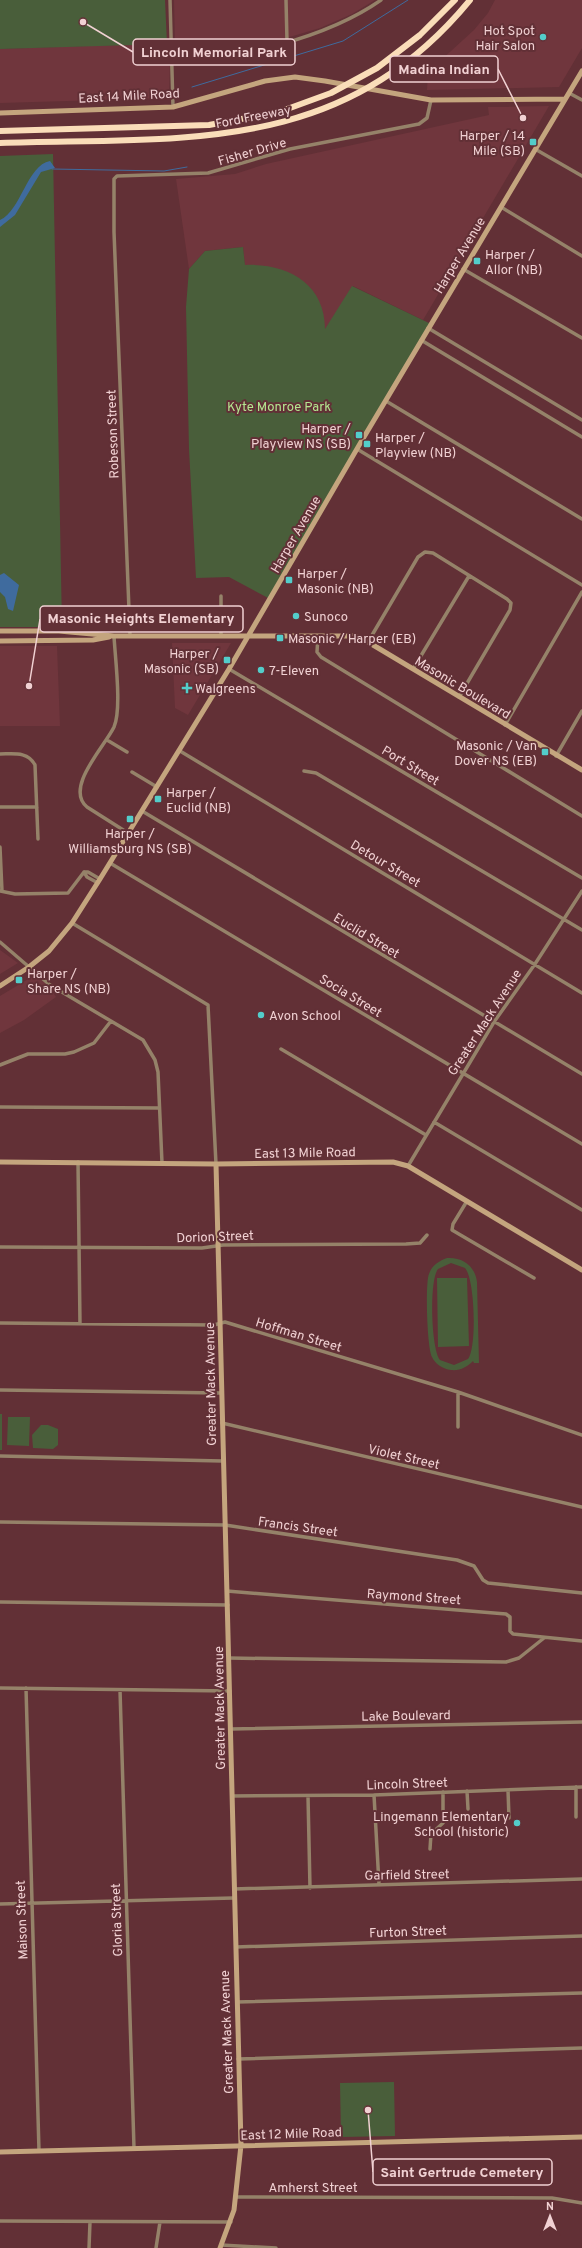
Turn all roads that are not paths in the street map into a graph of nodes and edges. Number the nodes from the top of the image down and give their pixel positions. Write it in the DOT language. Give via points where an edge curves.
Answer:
graph roads {
  1 [pos="170,0"];
  2 [pos="286,0"];
  3 [pos="381,0"];
  4 [pos="455,0"];
  5 [pos="470,0"];
  6 [pos="287,41"];
  7 [pos="173,62"];
  8 [pos="582,71"];
  9 [pos="569,93"];
  10 [pos="565,99"];
  11 [pos="431,100"];
  12 [pos="582,100"];
  13 [pos="173,107"];
  14 [pos="0,113"];
  15 [pos="0,131"];
  16 [pos="0,143"];
  17 [pos="535,149"];
  18 [pos="582,176"];
  19 [pos="501,207"];
  20 [pos="114,232"];
  21 [pos="582,256"];
  22 [pos="463,269"];
  23 [pos="428,328"];
  24 [pos="582,338"];
  25 [pos="421,340"];
  26 [pos="386,400"];
  27 [pos="582,420"];
  28 [pos="582,437"];
  29 [pos="357,449"];
  30 [pos="582,519"];
  31 [pos="469,576"];
  32 [pos="582,585"];
  33 [pos="582,592"];
  34 [pos="221,596"];
  35 [pos="0,631"];
  36 [pos="15,631"];
  37 [pos="28,631"];
  38 [pos="58,631"];
  39 [pos="221,635"];
  40 [pos="114,636"];
  41 [pos="130,636"];
  42 [pos="318,636"];
  43 [pos="248,637"];
  44 [pos="3,641"];
  45 [pos="37,641"];
  46 [pos="61,641"];
  47 [pos="368,642"];
  48 [pos="229,669"];
  49 [pos="413,669"];
  50 [pos="459,697"];
  51 [pos="582,711"];
  52 [pos="505,725"];
  53 [pos="106,740"];
  54 [pos="180,751"];
  55 [pos="127,752"];
  56 [pos="0,754"];
  57 [pos="556,756"];
  58 [pos="582,770"];
  59 [pos="304,771"];
  60 [pos="132,772"];
  61 [pos="157,787"];
  62 [pos="0,807"];
  63 [pos="37,807"];
  64 [pos="142,811"];
  65 [pos="582,816"];
  66 [pos="128,833"];
  67 [pos="38,839"];
  68 [pos="0,847"];
  69 [pos="110,863"];
  70 [pos="582,878"];
  71 [pos="99,881"];
  72 [pos="1,891"];
  73 [pos="582,891"];
  74 [pos="565,919"];
  75 [pos="72,923"];
  76 [pos="582,930"];
  77 [pos="0,942"];
  78 [pos="535,964"];
  79 [pos="29,968"];
  80 [pos="0,986"];
  81 [pos="582,992"];
  82 [pos="111,1021"];
  83 [pos="494,1022"];
  84 [pos="281,1049"];
  85 [pos="0,1065"];
  86 [pos="463,1073"];
  87 [pos="582,1074"];
  88 [pos="0,1107"];
  89 [pos="159,1108"];
  90 [pos="434,1122"];
  91 [pos="426,1135"];
  92 [pos="582,1144"];
  93 [pos="0,1162"];
  94 [pos="78,1162"];
  95 [pos="162,1164"];
  96 [pos="216,1164"];
  97 [pos="408,1166"];
  98 [pos="467,1201"];
  99 [pos="582,1210"];
  100 [pos="427,1235"];
  101 [pos="217,1246"];
  102 [pos="0,1247"];
  103 [pos="78,1248"];
  104 [pos="582,1270"];
  105 [pos="534,1278"];
  106 [pos="0,1323"];
  107 [pos="220,1323"];
  108 [pos="80,1324"];
  109 [pos="0,1390"];
  110 [pos="458,1392"];
  111 [pos="221,1393"];
  112 [pos="222,1423"];
  113 [pos="458,1427"];
  114 [pos="582,1435"];
  115 [pos="0,1456"];
  116 [pos="222,1461"];
  117 [pos="582,1507"];
  118 [pos="0,1522"];
  119 [pos="225,1525"];
  120 [pos="227,1591"];
  121 [pos="582,1593"];
  122 [pos="0,1602"];
  123 [pos="228,1605"];
  124 [pos="544,1638"];
  125 [pos="582,1641"];
  126 [pos="229,1658"];
  127 [pos="0,1688"];
  128 [pos="26,1688"];
  129 [pos="120,1690"];
  130 [pos="230,1691"];
  131 [pos="582,1722"];
  132 [pos="231,1729"];
  133 [pos="576,1787"];
  134 [pos="582,1787"];
  135 [pos="508,1790"];
  136 [pos="467,1791"];
  137 [pos="443,1792"];
  138 [pos="374,1795"];
  139 [pos="232,1796"];
  140 [pos="308,1796"];
  141 [pos="468,1809"];
  142 [pos="576,1817"];
  143 [pos="509,1818"];
  144 [pos="430,1849"];
  145 [pos="582,1879"];
  146 [pos="379,1884"];
  147 [pos="310,1888"];
  148 [pos="233,1889"];
  149 [pos="233,1898"];
  150 [pos="125,1901"];
  151 [pos="31,1903"];
  152 [pos="0,1904"];
  153 [pos="582,1936"];
  154 [pos="234,1947"];
  155 [pos="582,1993"];
  156 [pos="236,2002"];
  157 [pos="582,2048"];
  158 [pos="238,2059"];
  159 [pos="582,2137"];
  160 [pos="240,2145"];
  161 [pos="134,2148"];
  162 [pos="39,2151"];
  163 [pos="0,2152"];
  164 [pos="236,2197"];
  165 [pos="582,2203"];
  166 [pos="0,2221"];
  167 [pos="90,2222"];
  168 [pos="160,2222"];
  169 [pos="231,2222"];
  170 [pos="221,2247"];
  171 [pos="89,2248"];
  172 [pos="156,2248"];
  173 [pos="276,2248"];
  1 -- 7 [label="street"];
  2 -- 6 [label="street"];
  3 -- 6 [label="street" via="339,24"];
  4 -- 15 [label="highway, Ford Freeway" via="409,45 362,77 331,93 279,112 232,122 184,126"];
  5 -- 16 [label="highway, Ford Freeway" via="429,44 380,80 351,97 295,119 224,135"];
  6 -- 7 [label="street" via="234,56"];
  7 -- 13 [label="street"];
  8 -- 9 [label="main road, Harper Avenue"];
  9 -- 10 [label="main road, Harper Avenue"];
  9 -- 12 [label="street"];
  10 -- 11 [label="main road, East 14 Mile Road"];
  10 -- 17 [label="main road, Harper Avenue"];
  11 -- 13 [label="main road, East 14 Mile Road" via="295,77 265,81"];
  11 -- 20 [label="street, Fisher Drive" via="427,118 419,124 290,150 213,172 117,176 113,182"];
  13 -- 14 [label="main road, East 14 Mile Road"];
  17 -- 18 [label="street"];
  17 -- 19 [label="main road, Harper Avenue"];
  19 -- 21 [label="street"];
  19 -- 22 [label="main road, Harper Avenue"];
  20 -- 41 [label="street, Robeson Street"];
  22 -- 23 [label="main road, Harper Avenue"];
  22 -- 24 [label="street"];
  23 -- 25 [label="main road, Harper Avenue"];
  23 -- 27 [label="street"];
  25 -- 26 [label="main road, Harper Avenue"];
  25 -- 28 [label="street"];
  26 -- 29 [label="main road, Harper Avenue"];
  26 -- 30 [label="street"];
  29 -- 32 [label="street"];
  29 -- 43 [label="main road, Harper Avenue"];
  31 -- 47 [label="street" via="432,553 422,553"];
  31 -- 49 [label="street"];
  31 -- 50 [label="street" via="507,599 510,607"];
  33 -- 52 [label="street"];
  34 -- 39 [label="street"];
  35 -- 36 [label="main road, Masonic Boulevard"];
  36 -- 37 [label="main road, Masonic Boulevard"];
  36 -- 44 [label="main road"];
  37 -- 38 [label="main road, Masonic Boulevard"];
  37 -- 45 [label="main road"];
  38 -- 40 [label="main road, Masonic Boulevard"];
  38 -- 46 [label="main road"];
  39 -- 41 [label="main road, Masonic Boulevard"];
  39 -- 43 [label="main road, Masonic Boulevard"];
  40 -- 41 [label="main road, Masonic Boulevard"];
  40 -- 46 [label="main road, Masonic Boulevard" via="93,640"];
  40 -- 53 [label="street" via="117,716"];
  42 -- 43 [label="main road, Masonic Boulevard"];
  42 -- 47 [label="main road, Masonic Boulevard" via="350,635"];
  42 -- 65 [label="street" via="317,652 321,657"];
  43 -- 48 [label="main road, Harper Avenue"];
  44 -- 45 [label="main road, Masonic Boulevard"];
  45 -- 46 [label="main road, Masonic Boulevard"];
  47 -- 49 [label="main road, Masonic Boulevard"];
  48 -- 54 [label="main road, Harper Avenue"];
  48 -- 70 [label="street, Port Street"];
  49 -- 50 [label="main road, Masonic Boulevard"];
  50 -- 52 [label="main road, Masonic Boulevard"];
  51 -- 57 [label="street"];
  52 -- 57 [label="main road, Masonic Boulevard"];
  53 -- 55 [label="street"];
  53 -- 66 [label="street" via="83,779 81,799 87,807"];
  54 -- 61 [label="main road, Harper Avenue"];
  54 -- 78 [label="street, Detour Street"];
  56 -- 63 [label="street" via="24,754 34,762"];
  57 -- 58 [label="main road, Masonic Boulevard"];
  59 -- 74 [label="street" via="316,773"];
  60 -- 61 [label="street"];
  61 -- 64 [label="main road, Harper Avenue"];
  62 -- 63 [label="street"];
  63 -- 67 [label="street"];
  64 -- 66 [label="main road, Harper Avenue"];
  64 -- 83 [label="street, Euclid Street"];
  66 -- 69 [label="main road, Harper Avenue"];
  68 -- 72 [label="street"];
  69 -- 71 [label="main road, Harper Avenue"];
  69 -- 86 [label="street, Socia Street"];
  71 -- 72 [label="street" via="86,877 84,872 68,893 15,894"];
  71 -- 75 [label="main road, Harper Avenue"];
  73 -- 74 [label="street, Greater Mack Avenue"];
  74 -- 76 [label="street"];
  74 -- 78 [label="street, Greater Mack Avenue"];
  75 -- 79 [label="main road, Harper Avenue" via="49,951"];
  75 -- 96 [label="street" via="208,1004"];
  77 -- 79 [label="street"];
  78 -- 81 [label="street, Detour Street"];
  78 -- 83 [label="street, Greater Mack Avenue"];
  79 -- 80 [label="main road, Harper Avenue"];
  79 -- 82 [label="street" via="50,985"];
  82 -- 85 [label="street" via="94,1043 74,1052 59,1055 28,1054"];
  82 -- 89 [label="street" via="136,1034 152,1053 157,1066"];
  83 -- 86 [label="street, Greater Mack Avenue"];
  83 -- 87 [label="street, Euclid Street"];
  84 -- 91 [label="street"];
  86 -- 90 [label="street, Greater Mack Avenue"];
  86 -- 92 [label="street, Socia Street"];
  88 -- 89 [label="street"];
  89 -- 95 [label="street"];
  90 -- 91 [label="street, Greater Mack Avenue"];
  90 -- 99 [label="street"];
  91 -- 97 [label="street, Greater Mack Avenue"];
  93 -- 94 [label="main road, East 13 Mile Road"];
  94 -- 95 [label="main road, East 13 Mile Road"];
  94 -- 103 [label="street"];
  95 -- 96 [label="main road, East 13 Mile Road"];
  96 -- 97 [label="main road, East 13 Mile Road" via="386,1162"];
  96 -- 101 [label="main road, Greater Mack Avenue"];
  97 -- 98 [label="main road, East 13 Mile Road"];
  98 -- 104 [label="main road, East 13 Mile Road"];
  98 -- 105 [label="street" via="452,1230"];
  100 -- 101 [label="street, Dorion Street" via="420,1243 406,1244"];
  101 -- 103 [label="street, Dorion Street"];
  101 -- 107 [label="main road, Greater Mack Avenue"];
  102 -- 103 [label="street, Dorion Street"];
  103 -- 108 [label="street"];
  106 -- 108 [label="street, Hoffman Street"];
  107 -- 108 [label="street, Hoffman Street"];
  107 -- 110 [label="street, Hoffman Street" via="225,1322"];
  107 -- 111 [label="main road, Greater Mack Avenue"];
  109 -- 111 [label="street"];
  110 -- 113 [label="street"];
  110 -- 114 [label="street, Hoffman Street"];
  111 -- 112 [label="main road, Greater Mack Avenue"];
  112 -- 116 [label="main road, Greater Mack Avenue"];
  112 -- 117 [label="street, Violet Street"];
  115 -- 116 [label="street"];
  116 -- 119 [label="main road, Greater Mack Avenue"];
  118 -- 119 [label="street, Francis Street"];
  119 -- 120 [label="main road, Greater Mack Avenue"];
  119 -- 121 [label="street, Francis Street" via="462,1561 474,1566 488,1583"];
  120 -- 123 [label="main road, Greater Mack Avenue"];
  120 -- 124 [label="street, Raymond Street" via="506,1614 510,1617 510,1631 514,1634"];
  122 -- 123 [label="street"];
  123 -- 126 [label="main road, Greater Mack Avenue"];
  124 -- 125 [label="street, Raymond Street"];
  124 -- 126 [label="street" via="519,1658 506,1662"];
  126 -- 130 [label="main road, Greater Mack Avenue"];
  127 -- 128 [label="street"];
  128 -- 129 [label="street"];
  128 -- 151 [label="street, Maison Street"];
  129 -- 130 [label="street"];
  129 -- 150 [label="street, Gloria Street"];
  130 -- 132 [label="main road, Greater Mack Avenue"];
  131 -- 132 [label="street, Lake Boulevard"];
  132 -- 139 [label="main road, Greater Mack Avenue"];
  133 -- 134 [label="street, Lincoln Street"];
  133 -- 135 [label="street, Lincoln Street"];
  133 -- 142 [label="street"];
  135 -- 136 [label="street, Lincoln Street"];
  135 -- 143 [label="street"];
  136 -- 137 [label="street, Lincoln Street"];
  136 -- 141 [label="street"];
  137 -- 138 [label="street, Lincoln Street"];
  137 -- 144 [label="street" via="443,1823 430,1834"];
  138 -- 140 [label="street, Lincoln Street"];
  138 -- 146 [label="street"];
  139 -- 140 [label="street, Lincoln Street"];
  139 -- 148 [label="main road, Greater Mack Avenue"];
  140 -- 147 [label="street"];
  145 -- 146 [label="street, Garfield Street"];
  146 -- 147 [label="street, Garfield Street"];
  147 -- 148 [label="street, Garfield Street"];
  148 -- 149 [label="main road, Greater Mack Avenue"];
  149 -- 150 [label="street"];
  149 -- 154 [label="main road, Greater Mack Avenue"];
  150 -- 151 [label="street"];
  150 -- 161 [label="street, Gloria Street"];
  151 -- 152 [label="street"];
  151 -- 162 [label="street, Maison Street"];
  153 -- 154 [label="street, Furton Street"];
  154 -- 156 [label="main road, Greater Mack Avenue"];
  155 -- 156 [label="street"];
  156 -- 158 [label="main road, Greater Mack Avenue"];
  157 -- 158 [label="street"];
  158 -- 160 [label="main road, Greater Mack Avenue"];
  159 -- 160 [label="main road, East 12 Mile Road"];
  160 -- 161 [label="main road, East 12 Mile Road"];
  160 -- 164 [label="main road, Greater Mack Avenue"];
  161 -- 162 [label="main road, East 12 Mile Road"];
  162 -- 163 [label="main road, East 12 Mile Road"];
  164 -- 165 [label="street, Amherst Street" via="552,2198"];
  164 -- 169 [label="main road, Greater Mack Avenue"];
  166 -- 167 [label="street"];
  167 -- 168 [label="street"];
  167 -- 171 [label="street"];
  168 -- 169 [label="street"];
  168 -- 172 [label="street"];
  169 -- 170 [label="main road, Greater Mack Avenue"];
  170 -- 173 [label="street"];
}
